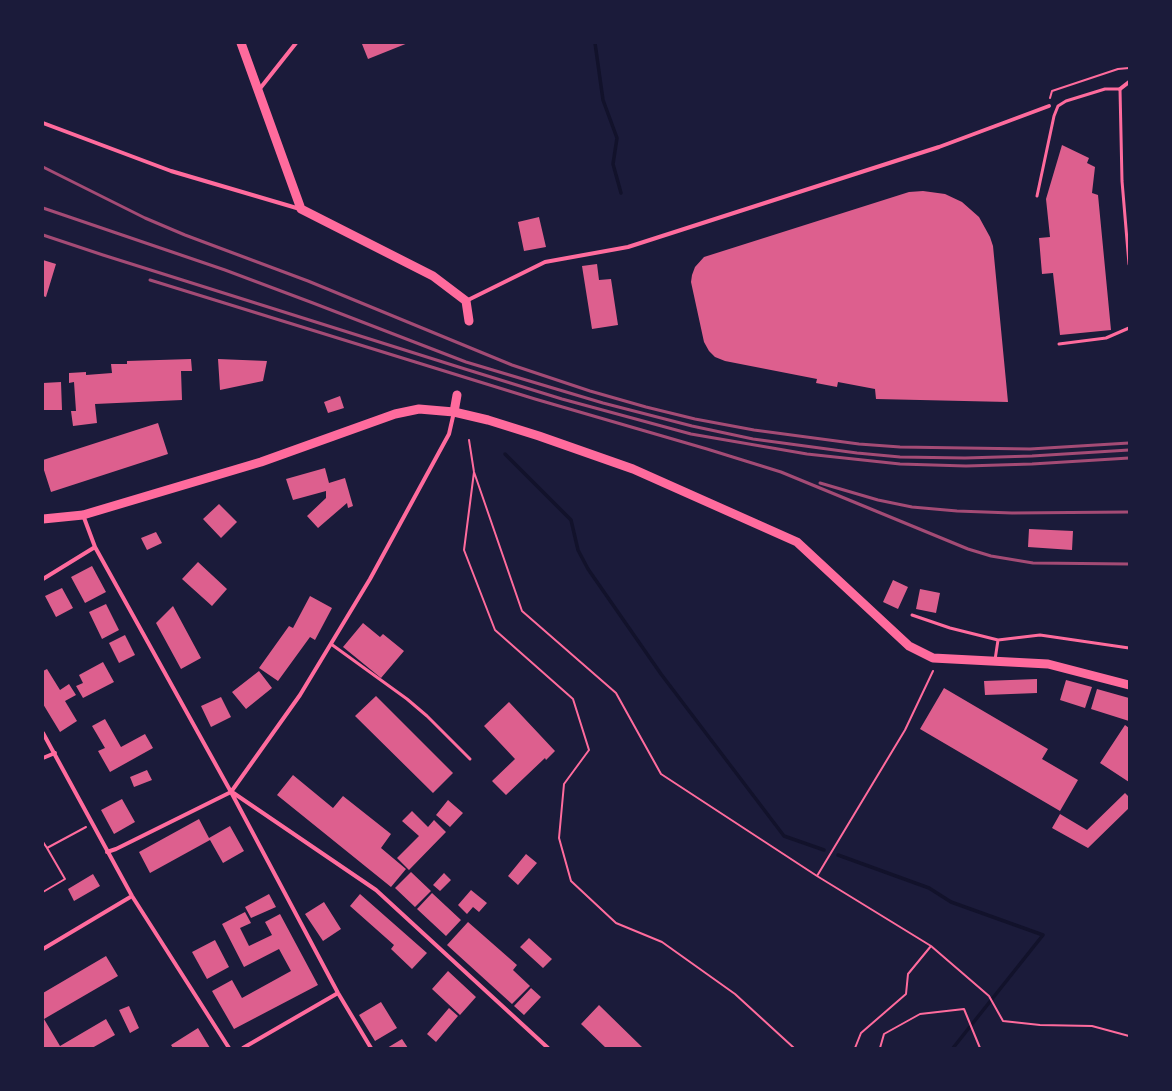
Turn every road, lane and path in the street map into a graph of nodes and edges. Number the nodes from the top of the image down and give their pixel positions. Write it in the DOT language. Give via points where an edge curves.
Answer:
graph roads {
  1 [pos="241,43"];
  2 [pos="296,43"];
  3 [pos="1129,68"];
  4 [pos="1129,82"];
  5 [pos="1120,89"];
  6 [pos="258,91"];
  7 [pos="1048,106"];
  8 [pos="43,123"];
  9 [pos="1037,196"];
  10 [pos="301,209"];
  11 [pos="1129,264"];
  12 [pos="466,301"];
  13 [pos="469,321"];
  14 [pos="1129,328"];
  15 [pos="1059,344"];
  16 [pos="457,395"];
  17 [pos="454,412"];
  18 [pos="469,440"];
  19 [pos="474,472"];
  20 [pos="83,515"];
  21 [pos="43,519"];
  22 [pos="95,547"];
  23 [pos="43,579"];
  24 [pos="912,615"];
  25 [pos="998,640"];
  26 [pos="331,644"];
  27 [pos="1129,648"];
  28 [pos="995,661"];
  29 [pos="933,671"];
  30 [pos="1129,685"];
  31 [pos="43,733"];
  32 [pos="54,753"];
  33 [pos="43,758"];
  34 [pos="470,759"];
  35 [pos="231,792"];
  36 [pos="86,827"];
  37 [pos="43,842"];
  38 [pos="47,848"];
  39 [pos="107,852"];
  40 [pos="817,876"];
  41 [pos="43,892"];
  42 [pos="132,896"];
  43 [pos="931,946"];
  44 [pos="43,949"];
  45 [pos="338,993"];
  46 [pos="1129,1036"];
  47 [pos="229,1048"];
  48 [pos="242,1048"];
  49 [pos="371,1048"];
  50 [pos="548,1048"];
  51 [pos="794,1048"];
  52 [pos="855,1048"];
  53 [pos="880,1048"];
  54 [pos="980,1048"];
  1 -- 6 [label="main road"];
  2 -- 6 [label="street"];
  3 -- 7 [label="path" via="1118,69 1052,91"];
  4 -- 5 [label="street"];
  5 -- 9 [label="lane" via="1105,89 1066,100 1058,106"];
  5 -- 11 [label="lane" via="1122,181"];
  6 -- 10 [label="main road"];
  7 -- 12 [label="street" via="939,147 628,246 545,262"];
  8 -- 10 [label="street" via="171,171"];
  10 -- 12 [label="main road" via="433,276"];
  12 -- 13 [label="main road"];
  14 -- 15 [label="lane" via="1106,338"];
  16 -- 17 [label="main road"];
  17 -- 20 [label="main road" via="419,409 395,414 261,462"];
  17 -- 26 [label="street" via="449,434 370,579"];
  17 -- 28 [label="main road" via="539,436 633,469 797,542 909,646 933,658"];
  18 -- 19 [label="path"];
  19 -- 40 [label="path" via="522,611 616,693 661,774"];
  19 -- 51 [label="path" via="464,550 495,630 573,699 589,750 564,784 559,838 571,881 616,923 662,942 735,994"];
  20 -- 21 [label="main road"];
  20 -- 22 [label="street"];
  22 -- 23 [label="street"];
  22 -- 35 [label="street"];
  24 -- 25 [label="lane"];
  25 -- 27 [label="lane" via="1040,635"];
  25 -- 28 [label="lane"];
  26 -- 34 [label="lane" via="427,716"];
  26 -- 35 [label="street" via="300,695"];
  28 -- 30 [label="main road" via="1048,664"];
  29 -- 40 [label="path" via="905,730"];
  31 -- 32 [label="street"];
  32 -- 33 [label="street"];
  32 -- 39 [label="street"];
  35 -- 39 [label="street"];
  35 -- 45 [label="street"];
  35 -- 50 [label="street" via="376,890"];
  36 -- 38 [label="path"];
  37 -- 38 [label="path"];
  38 -- 41 [label="path" via="65,878"];
  39 -- 42 [label="street"];
  40 -- 43 [label="path"];
  42 -- 44 [label="street"];
  42 -- 47 [label="street"];
  43 -- 46 [label="path" via="989,996 1003,1021 1092,1026"];
  43 -- 52 [label="path" via="908,974 906,994 861,1033"];
  45 -- 48 [label="street"];
  45 -- 49 [label="street"];
  53 -- 54 [label="path" via="884,1034 920,1014 964,1009"];
}
